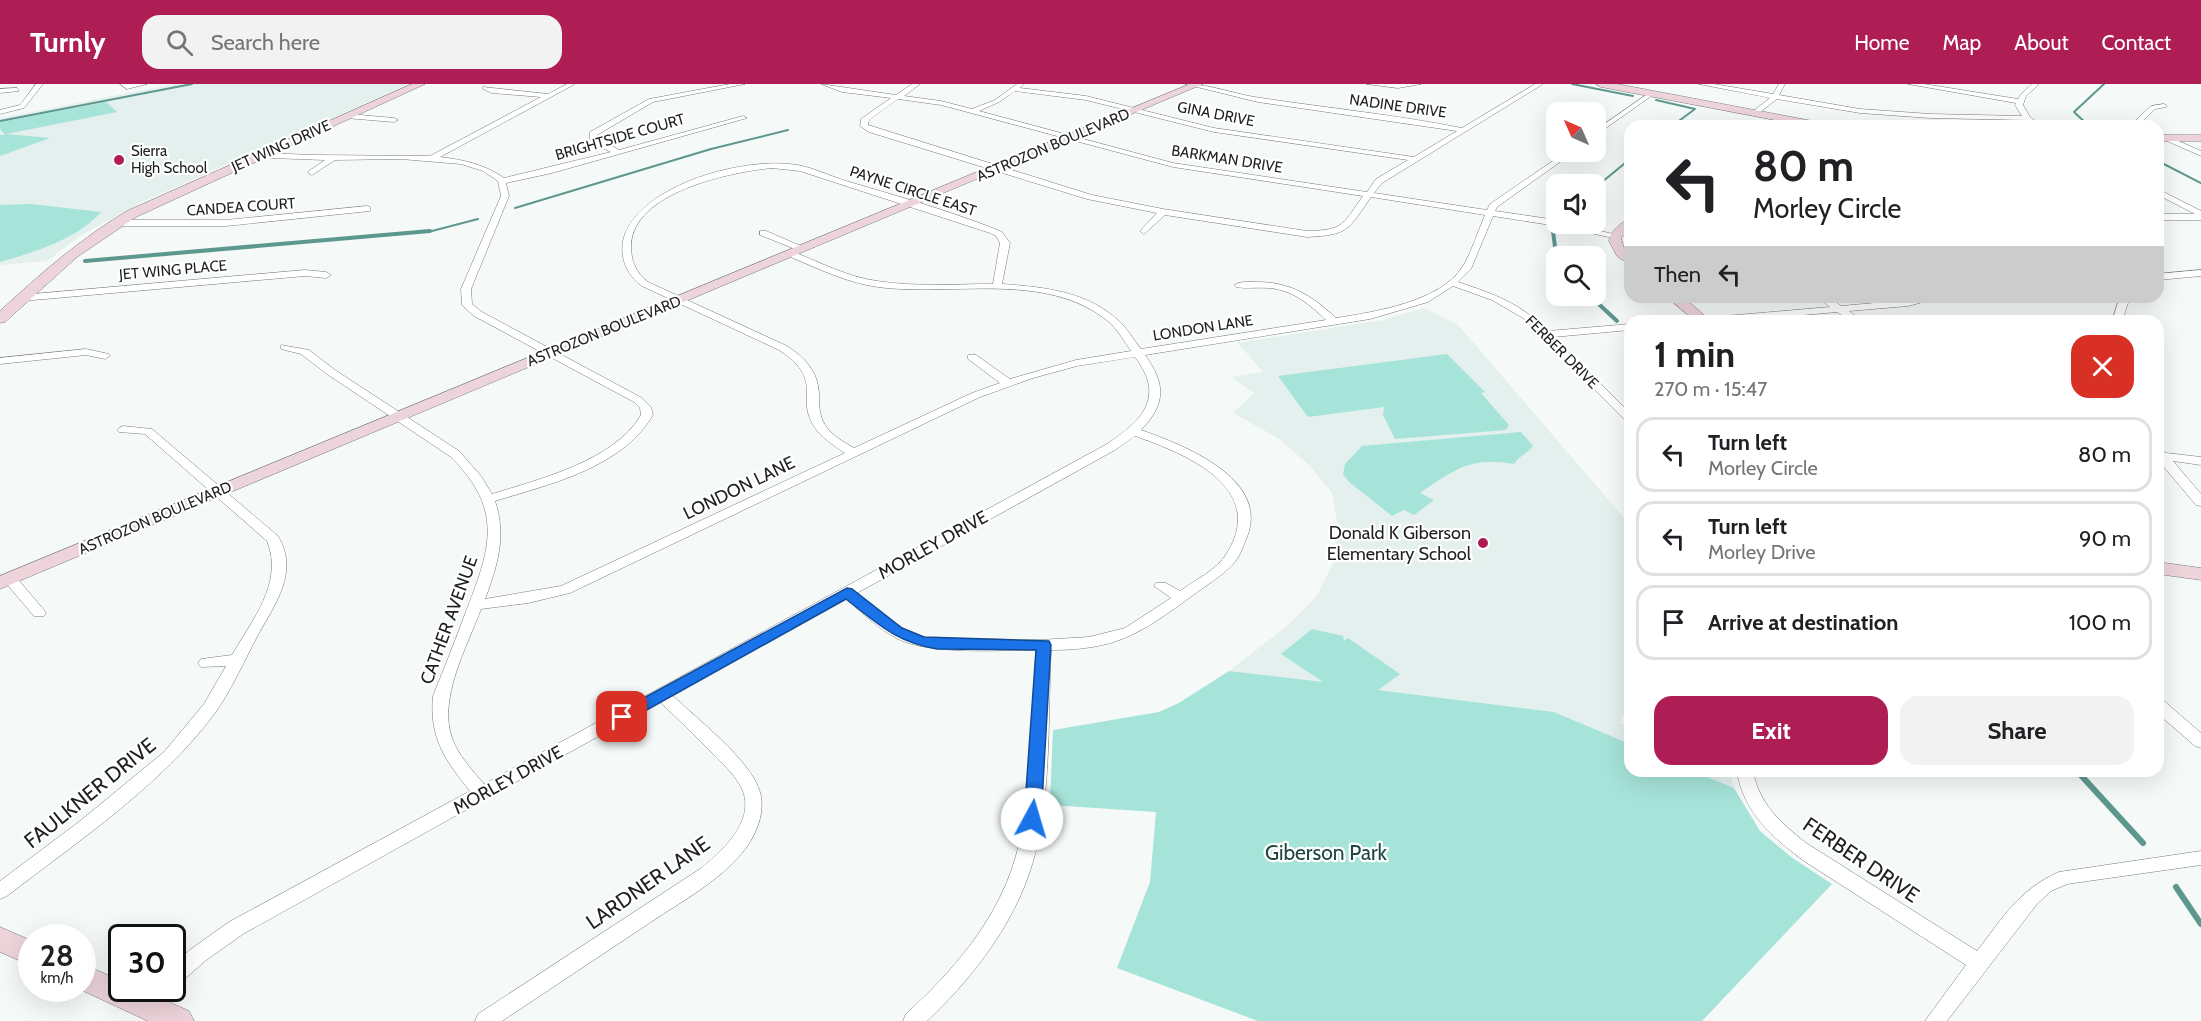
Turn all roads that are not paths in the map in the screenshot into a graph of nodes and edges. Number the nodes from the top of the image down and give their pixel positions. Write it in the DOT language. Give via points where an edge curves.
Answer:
graph roads {
  1 [pos="40,84"];
  2 [pos="123,84"];
  3 [pos="144,84"];
  4 [pos="420,84"];
  5 [pos="572,84"];
  6 [pos="742,84"];
  7 [pos="824,84"];
  8 [pos="917,84"];
  9 [pos="1021,84"];
  10 [pos="1194,84"];
  11 [pos="1370,84"];
  12 [pos="1418,84"];
  13 [pos="1540,84"];
  14 [pos="1601,84"];
  15 [pos="1702,84"];
  16 [pos="1782,84"];
  17 [pos="1911,84"];
  18 [pos="2036,84"];
  19 [pos="485,88"];
  20 [pos="1014,89"];
  21 [pos="17,90"];
  22 [pos="0,91"];
  23 [pos="1651,94"];
  24 [pos="549,96"];
  25 [pos="898,97"];
  26 [pos="1774,98"];
  27 [pos="2019,101"];
  28 [pos="2164,105"];
  29 [pos="1135,110"];
  30 [pos="973,111"];
  31 [pos="0,112"];
  32 [pos="1755,114"];
  33 [pos="349,116"];
  34 [pos="743,118"];
  35 [pos="2027,118"];
  36 [pos="394,120"];
  37 [pos="1748,120"];
  38 [pos="1789,120"];
  39 [pos="2030,120"];
  40 [pos="2140,120"];
  41 [pos="1606,126"];
  42 [pos="1462,130"];
  43 [pos="2164,137"];
  44 [pos="1069,138"];
  45 [pos="2164,138"];
  46 [pos="2201,138"];
  47 [pos="618,152"];
  48 [pos="2201,154"];
  49 [pos="262,155"];
  50 [pos="333,158"];
  51 [pos="430,159"];
  52 [pos="1414,159"];
  53 [pos="1556,162"];
  54 [pos="996,169"];
  55 [pos="312,173"];
  56 [pos="503,181"];
  57 [pos="2164,194"];
  58 [pos="1368,195"];
  59 [pos="912,203"];
  60 [pos="367,209"];
  61 [pos="1163,212"];
  62 [pos="1489,213"];
  63 [pos="2201,215"];
  64 [pos="2164,217"];
  65 [pos="1546,221"];
  66 [pos="115,223"];
  67 [pos="1624,229"];
  68 [pos="1144,231"];
  69 [pos="763,233"];
  70 [pos="1603,234"];
  71 [pos="1615,237"];
  72 [pos="797,251"];
  73 [pos="1624,255"];
  74 [pos="2201,273"];
  75 [pos="326,275"];
  76 [pos="2164,276"];
  77 [pos="1453,283"];
  78 [pos="1239,285"];
  79 [pos="997,287"];
  80 [pos="22,298"];
  81 [pos="680,300"];
  82 [pos="1681,303"];
  83 [pos="1831,303"];
  84 [pos="1908,303"];
  85 [pos="1838,308"];
  86 [pos="1696,315"];
  87 [pos="1765,315"];
  88 [pos="1848,315"];
  89 [pos="0,319"];
  90 [pos="1334,322"];
  91 [pos="1624,328"];
  92 [pos="1547,334"];
  93 [pos="285,347"];
  94 [pos="1138,353"];
  95 [pos="550,354"];
  96 [pos="105,356"];
  97 [pos="972,357"];
  98 [pos="0,361"];
  99 [pos="1008,382"];
  100 [pos="1624,413"];
  101 [pos="399,417"];
  102 [pos="123,430"];
  103 [pos="1133,431"];
  104 [pos="854,453"];
  105 [pos="2164,456"];
  106 [pos="2164,460"];
  107 [pos="2201,461"];
  108 [pos="219,492"];
  109 [pos="488,498"];
  110 [pos="2201,502"];
  111 [pos="2164,569"];
  112 [pos="2201,573"];
  113 [pos="5,581"];
  114 [pos="1161,586"];
  115 [pos="847,592"];
  116 [pos="1180,597"];
  117 [pos="478,605"];
  118 [pos="39,613"];
  119 [pos="1044,645"];
  120 [pos="237,660"];
  121 [pos="206,663"];
  122 [pos="662,695"];
  123 [pos="2164,710"];
  124 [pos="2201,742"];
  125 [pos="1745,777"];
  126 [pos="482,794"];
  127 [pos="2201,858"];
  128 [pos="0,891"];
  129 [pos="0,939"];
  130 [pos="18,947"];
  131 [pos="1979,963"];
  132 [pos="186,966"];
  133 [pos="157,1002"];
  134 [pos="179,1021"];
  135 [pos="485,1021"];
  136 [pos="913,1021"];
  137 [pos="1935,1021"];
  1 -- 31 [label="street" via="22,107"];
  2 -- 3 [label="street"];
  4 -- 33 [label="main road, JET WING DRIVE"];
  5 -- 24 [label="street"];
  6 -- 47 [label="street" via="665,96 645,103 593,134 597,142"];
  7 -- 25 [label="street, BARKMAN DRIVE"];
  8 -- 25 [label="street"];
  9 -- 20 [label="street"];
  10 -- 29 [label="main road, ASTROZON BOULEVARD"];
  10 -- 42 [label="street, NADINE DRIVE" via="1258,100"];
  11 -- 12 [label="street"];
  13 -- 42 [label="street"];
  14 -- 23 [label="main road"];
  15 -- 26 [label="street"];
  16 -- 26 [label="street"];
  17 -- 27 [label="street"];
  18 -- 27 [label="street"];
  19 -- 24 [label="street"];
  20 -- 29 [label="street, GINA DRIVE" via="1076,96"];
  20 -- 30 [label="street"];
  21 -- 22 [label="street"];
  23 -- 32 [label="main road"];
  23 -- 41 [label="street"];
  24 -- 51 [label="street"];
  25 -- 30 [label="street, BARKMAN DRIVE"];
  25 -- 54 [label="street" via="865,119 864,126"];
  26 -- 32 [label="street"];
  26 -- 35 [label="street" via="1885,113"];
  27 -- 35 [label="street"];
  28 -- 40 [label="street" via="2153,107"];
  29 -- 44 [label="main road, ASTROZON BOULEVARD"];
  29 -- 52 [label="street, GINA DRIVE" via="1214,130"];
  30 -- 44 [label="street, BARKMAN DRIVE"];
  32 -- 37 [label="main road"];
  32 -- 38 [label="main road"];
  33 -- 36 [label="street"];
  33 -- 49 [label="main road, JET WING DRIVE"];
  34 -- 47 [label="street, BRIGHTSIDE COURT"];
  35 -- 39 [label="street"];
  42 -- 52 [label="street"];
  43 -- 46 [label="main road"];
  44 -- 54 [label="main road, ASTROZON BOULEVARD"];
  44 -- 58 [label="street, BARKMAN DRIVE" via="1173,165"];
  45 -- 48 [label="street"];
  47 -- 56 [label="street, BRIGHTSIDE COURT"];
  49 -- 50 [label="street"];
  49 -- 66 [label="main road, JET WING DRIVE"];
  50 -- 51 [label="street"];
  50 -- 55 [label="street"];
  51 -- 56 [label="street" via="481,167"];
  52 -- 58 [label="street" via="1379,181"];
  53 -- 62 [label="street, LONDON LANE" via="1498,202"];
  54 -- 59 [label="main road, ASTROZON BOULEVARD"];
  54 -- 61 [label="street" via="1076,194"];
  56 -- 95 [label="street" via="505,196 466,289 465,300 478,314"];
  57 -- 63 [label="street"];
  58 -- 61 [label="street" via="1345,227 1320,234"];
  58 -- 62 [label="street, BARKMAN DRIVE"];
  59 -- 72 [label="main road, ASTROZON BOULEVARD"];
  59 -- 79 [label="street, PAYNE CIRCLE EAST" via="999,234 1005,243"];
  59 -- 81 [label="street, PAYNE CIRCLE EAST" via="793,167 764,166 733,172 667,194 646,207 627,244 631,271 645,284"];
  60 -- 66 [label="street, CANDEA COURT" via="226,223"];
  61 -- 68 [label="street"];
  62 -- 65 [label="street, BARKMAN DRIVE"];
  62 -- 77 [label="street, LONDON LANE" via="1471,261"];
  63 -- 64 [label="street"];
  66 -- 80 [label="main road, JET WING DRIVE" via="78,247"];
  67 -- 71 [label="main road"];
  69 -- 72 [label="street, MORLEY DRIVE"];
  70 -- 71 [label="street, BARKMAN DRIVE"];
  71 -- 73 [label="main road" via="1615,246"];
  72 -- 79 [label="street, MORLEY DRIVE" via="848,276 874,283"];
  72 -- 81 [label="main road, ASTROZON BOULEVARD"];
  74 -- 76 [label="street"];
  75 -- 80 [label="street, JET WING PLACE" via="305,273"];
  77 -- 90 [label="street, LONDON LANE" via="1411,306"];
  77 -- 92 [label="street, FERBER DRIVE" via="1518,309"];
  78 -- 90 [label="street" via="1265,284 1298,292"];
  79 -- 94 [label="street, MORLEY DRIVE" via="1026,288 1094,307 1113,320"];
  80 -- 89 [label="main road, JET WING DRIVE"];
  81 -- 95 [label="main road, ASTROZON BOULEVARD"];
  81 -- 104 [label="street" via="783,348 802,361 812,377 816,420 831,438"];
  82 -- 86 [label="main road"];
  83 -- 85 [label="street"];
  84 -- 85 [label="street"];
  85 -- 87 [label="street"];
  85 -- 88 [label="street"];
  90 -- 94 [label="street, LONDON LANE"];
  91 -- 92 [label="street"];
  92 -- 100 [label="street, FERBER DRIVE"];
  93 -- 101 [label="street, CATHER AVENUE" via="305,352"];
  94 -- 99 [label="street, LONDON LANE" via="1076,363"];
  94 -- 103 [label="street, MORLEY DRIVE" via="1154,378 1155,397 1145,420"];
  95 -- 101 [label="main road, ASTROZON BOULEVARD"];
  95 -- 109 [label="street" via="638,400 645,407 645,423 632,438 581,466"];
  96 -- 98 [label="street" via="86,352"];
  97 -- 99 [label="street"];
  99 -- 104 [label="street, LONDON LANE"];
  101 -- 108 [label="main road, ASTROZON BOULEVARD"];
  101 -- 109 [label="street, CATHER AVENUE" via="455,454 471,469"];
  102 -- 108 [label="street, FAULKNER DRIVE" via="148,431"];
  103 -- 115 [label="street, MORLEY DRIVE" via="1111,447"];
  103 -- 116 [label="street" via="1205,461 1218,471 1241,502 1244,518 1233,554 1221,568"];
  104 -- 117 [label="street, LONDON LANE" via="565,590"];
  105 -- 107 [label="street"];
  106 -- 110 [label="street"];
  108 -- 113 [label="main road, ASTROZON BOULEVARD"];
  108 -- 120 [label="street, FAULKNER DRIVE" via="263,528 279,554 281,573 276,590"];
  109 -- 117 [label="street, CATHER AVENUE" via="495,547"];
  111 -- 112 [label="main road"];
  113 -- 118 [label="street, ASTROZON BOULEVARD"];
  114 -- 116 [label="street"];
  115 -- 119 [label="street" via="897,631 921,642"];
  115 -- 122 [label="street, MORLEY DRIVE"];
  116 -- 119 [label="street" via="1142,625 1122,634 1081,644"];
  117 -- 126 [label="street, CATHER AVENUE" via="441,696 439,718 442,738 450,753"];
  119 -- 136 [label="street" via="1035,800 1020,874 985,941 961,974"];
  120 -- 121 [label="street"];
  120 -- 128 [label="street, FAULKNER DRIVE" via="210,708 150,776"];
  122 -- 126 [label="street, MORLEY DRIVE"];
  122 -- 135 [label="street, LARDNER LANE" via="749,786 753,806 748,828 723,860 690,886"];
  123 -- 124 [label="street"];
  125 -- 131 [label="street, FERBER DRIVE" via="1754,800 1786,838"];
  126 -- 132 [label="street, MORLEY DRIVE" via="236,928"];
  127 -- 131 [label="street" via="2065,877 2045,886 2030,898"];
  129 -- 130 [label="main road"];
  131 -- 137 [label="street"];
  133 -- 134 [label="main road"];
}
